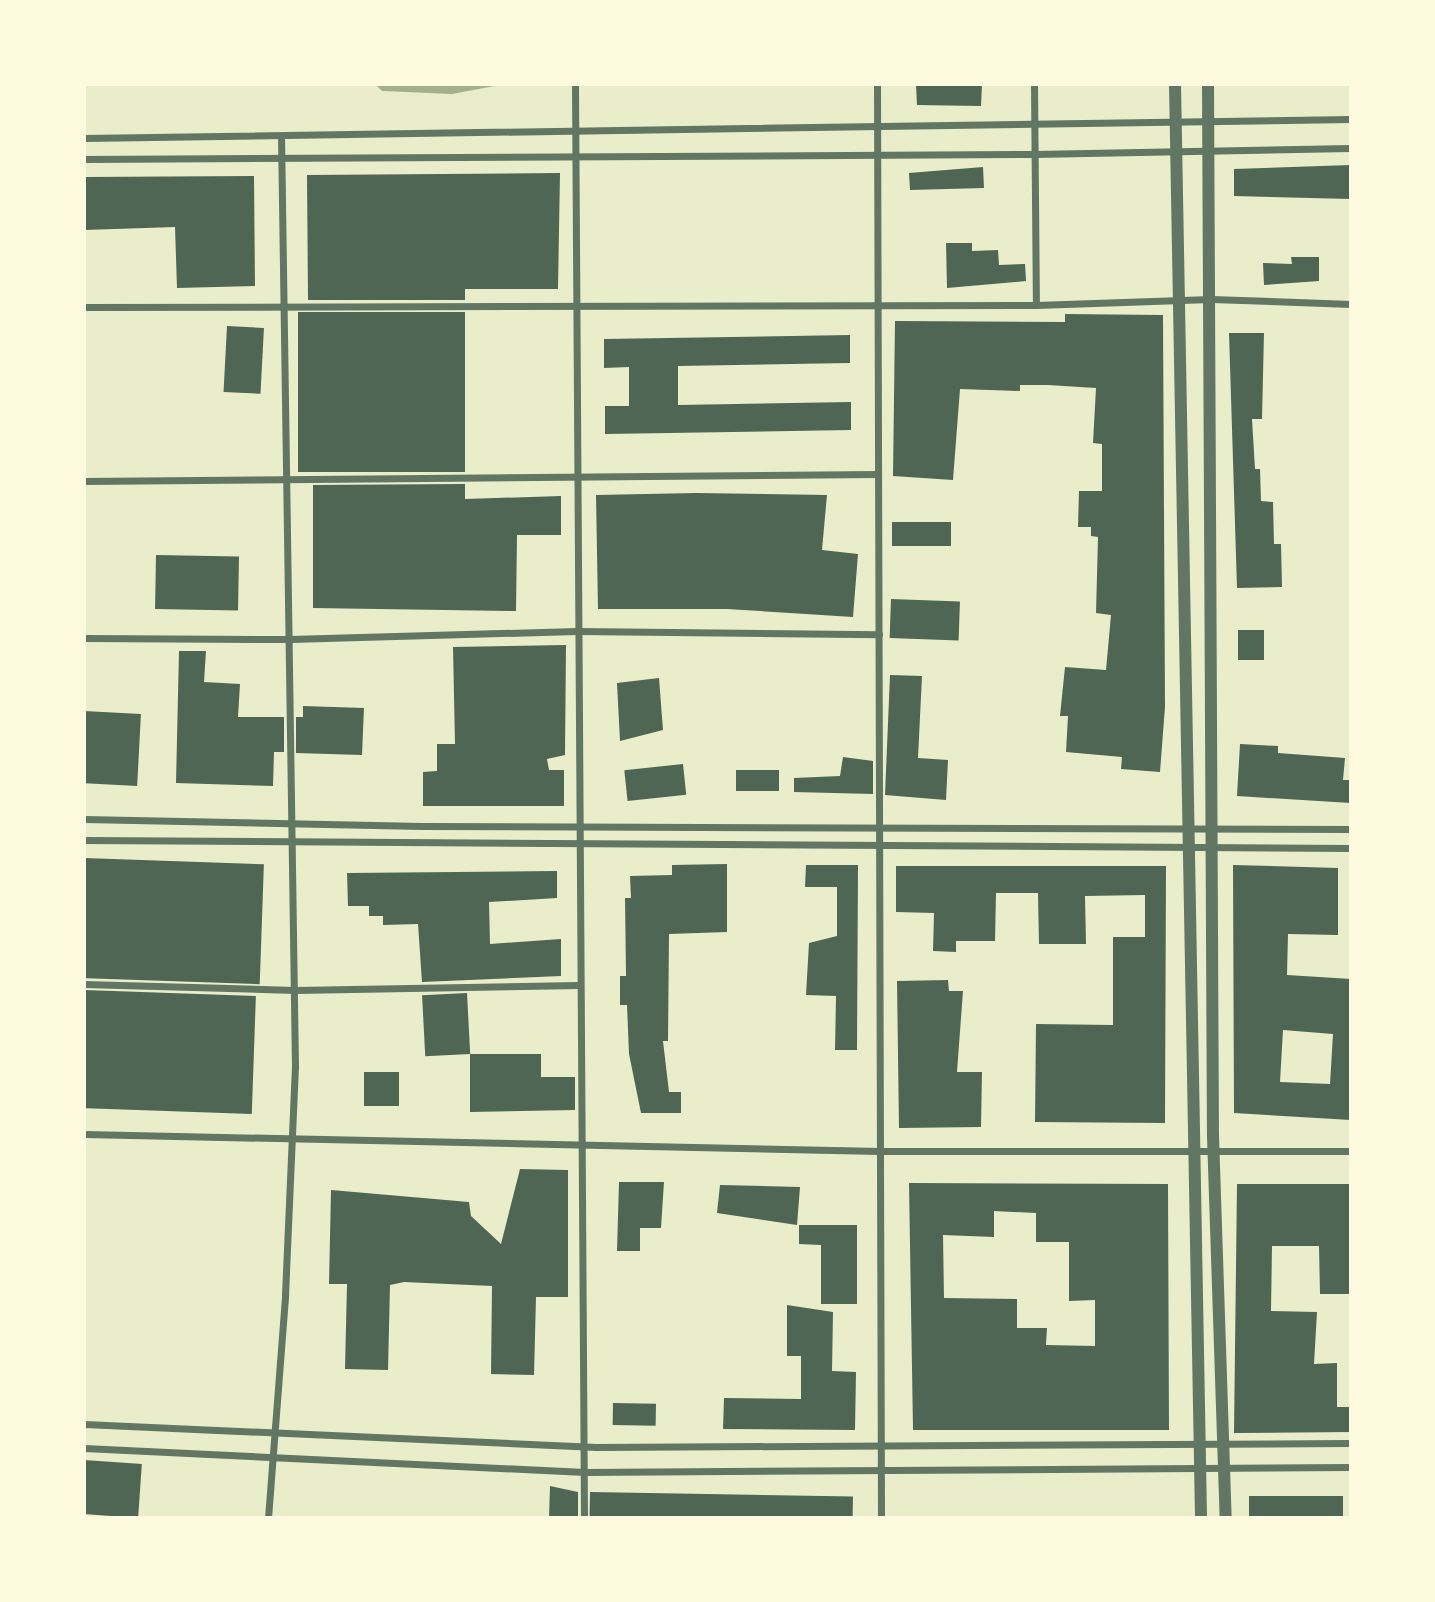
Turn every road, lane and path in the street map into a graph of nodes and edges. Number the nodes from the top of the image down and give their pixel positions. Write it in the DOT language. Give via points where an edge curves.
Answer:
graph roads {
  1 [pos="575,84"];
  2 [pos="877,84"];
  3 [pos="1034,84"];
  4 [pos="1175,84"];
  5 [pos="1208,84"];
  6 [pos="1351,119"];
  7 [pos="1176,120"];
  8 [pos="1209,120"];
  9 [pos="1034,124"];
  10 [pos="877,126"];
  11 [pos="575,131"];
  12 [pos="281,136"];
  13 [pos="84,138"];
  14 [pos="1351,148"];
  15 [pos="1176,150"];
  16 [pos="1209,150"];
  17 [pos="877,152"];
  18 [pos="576,153"];
  19 [pos="1034,155"];
  20 [pos="282,157"];
  21 [pos="84,159"];
  22 [pos="1211,299"];
  23 [pos="1179,300"];
  24 [pos="877,302"];
  25 [pos="1351,304"];
  26 [pos="1036,305"];
  27 [pos="284,306"];
  28 [pos="84,307"];
  29 [pos="576,309"];
  30 [pos="878,474"];
  31 [pos="577,477"];
  32 [pos="287,479"];
  33 [pos="84,481"];
  34 [pos="577,631"];
  35 [pos="878,634"];
  36 [pos="84,638"];
  37 [pos="290,639"];
  38 [pos="84,819"];
  39 [pos="293,823"];
  40 [pos="578,827"];
  41 [pos="879,829"];
  42 [pos="1188,830"];
  43 [pos="1212,830"];
  44 [pos="1351,830"];
  45 [pos="84,840"];
  46 [pos="294,844"];
  47 [pos="578,844"];
  48 [pos="879,846"];
  49 [pos="1210,848"];
  50 [pos="1351,848"];
  51 [pos="1189,849"];
  52 [pos="84,985"];
  53 [pos="580,985"];
  54 [pos="295,989"];
  55 [pos="84,1134"];
  56 [pos="294,1139"];
  57 [pos="582,1146"];
  58 [pos="1194,1149"];
  59 [pos="1213,1149"];
  60 [pos="880,1151"];
  61 [pos="1351,1151"];
  62 [pos="84,1424"];
  63 [pos="273,1435"];
  64 [pos="1351,1443"];
  65 [pos="1199,1444"];
  66 [pos="1225,1444"];
  67 [pos="584,1447"];
  68 [pos="881,1447"];
  69 [pos="84,1448"];
  70 [pos="272,1460"];
  71 [pos="1351,1467"];
  72 [pos="1200,1468"];
  73 [pos="1226,1468"];
  74 [pos="881,1470"];
  75 [pos="584,1472"];
  76 [pos="268,1518"];
  77 [pos="583,1518"];
  78 [pos="881,1518"];
  79 [pos="1200,1518"];
  80 [pos="1226,1518"];
  1 -- 11 [label="street"];
  2 -- 10 [label="street"];
  3 -- 9 [label="street"];
  4 -- 7 [label="street"];
  5 -- 8 [label="street"];
  6 -- 8 [label="street"];
  7 -- 8 [label="street"];
  7 -- 9 [label="street"];
  7 -- 15 [label="street"];
  8 -- 16 [label="street"];
  9 -- 10 [label="street"];
  9 -- 19 [label="street"];
  10 -- 11 [label="street"];
  10 -- 17 [label="street"];
  11 -- 12 [label="street"];
  11 -- 18 [label="street"];
  12 -- 13 [label="street"];
  12 -- 20 [label="street"];
  14 -- 16 [label="street"];
  15 -- 16 [label="street"];
  15 -- 19 [label="street"];
  15 -- 23 [label="street"];
  16 -- 22 [label="street"];
  17 -- 18 [label="street"];
  17 -- 19 [label="street"];
  17 -- 24 [label="street"];
  18 -- 20 [label="street"];
  18 -- 29 [label="street"];
  19 -- 26 [label="street"];
  20 -- 21 [label="street"];
  20 -- 27 [label="street"];
  22 -- 23 [label="street"];
  22 -- 25 [label="street"];
  22 -- 43 [label="street"];
  23 -- 26 [label="street"];
  23 -- 42 [label="street"];
  24 -- 26 [label="street"];
  24 -- 29 [label="street"];
  24 -- 30 [label="street"];
  27 -- 28 [label="street"];
  27 -- 29 [label="street"];
  27 -- 32 [label="street"];
  29 -- 31 [label="street"];
  30 -- 31 [label="street"];
  30 -- 35 [label="street"];
  31 -- 32 [label="street"];
  31 -- 34 [label="street"];
  32 -- 33 [label="street"];
  32 -- 37 [label="street"];
  34 -- 35 [label="street"];
  34 -- 37 [label="street"];
  34 -- 40 [label="street"];
  35 -- 41 [label="street"];
  36 -- 37 [label="street"];
  37 -- 39 [label="street"];
  38 -- 39 [label="street"];
  39 -- 40 [label="street"];
  39 -- 46 [label="street"];
  40 -- 41 [label="street"];
  40 -- 47 [label="street"];
  41 -- 42 [label="street"];
  41 -- 48 [label="street"];
  42 -- 43 [label="street"];
  42 -- 51 [label="street"];
  43 -- 44 [label="street"];
  43 -- 49 [label="street"];
  45 -- 46 [label="street"];
  46 -- 47 [label="street"];
  46 -- 54 [label="street"];
  47 -- 48 [label="street"];
  47 -- 53 [label="street"];
  48 -- 51 [label="street"];
  48 -- 60 [label="street"];
  49 -- 50 [label="street"];
  49 -- 51 [label="street"];
  49 -- 59 [label="street"];
  51 -- 58 [label="street"];
  52 -- 54 [label="street"];
  53 -- 54 [label="street"];
  53 -- 57 [label="street"];
  54 -- 56 [label="street"];
  55 -- 56 [label="street"];
  56 -- 57 [label="street"];
  56 -- 63 [label="street"];
  57 -- 60 [label="street"];
  57 -- 67 [label="street"];
  58 -- 59 [label="street"];
  58 -- 60 [label="street"];
  58 -- 65 [label="street"];
  59 -- 61 [label="street"];
  59 -- 66 [label="street"];
  60 -- 68 [label="street"];
  62 -- 63 [label="street"];
  63 -- 67 [label="street"];
  63 -- 70 [label="street"];
  64 -- 66 [label="street"];
  65 -- 66 [label="street"];
  65 -- 68 [label="street"];
  65 -- 72 [label="street"];
  66 -- 73 [label="street"];
  67 -- 68 [label="street"];
  67 -- 75 [label="street"];
  68 -- 74 [label="street"];
  69 -- 70 [label="street"];
  70 -- 75 [label="street"];
  70 -- 76 [label="street"];
  71 -- 73 [label="street"];
  72 -- 73 [label="street"];
  72 -- 74 [label="street"];
  72 -- 79 [label="street"];
  73 -- 80 [label="street"];
  74 -- 75 [label="street"];
  74 -- 78 [label="street"];
  75 -- 77 [label="street"];
}
